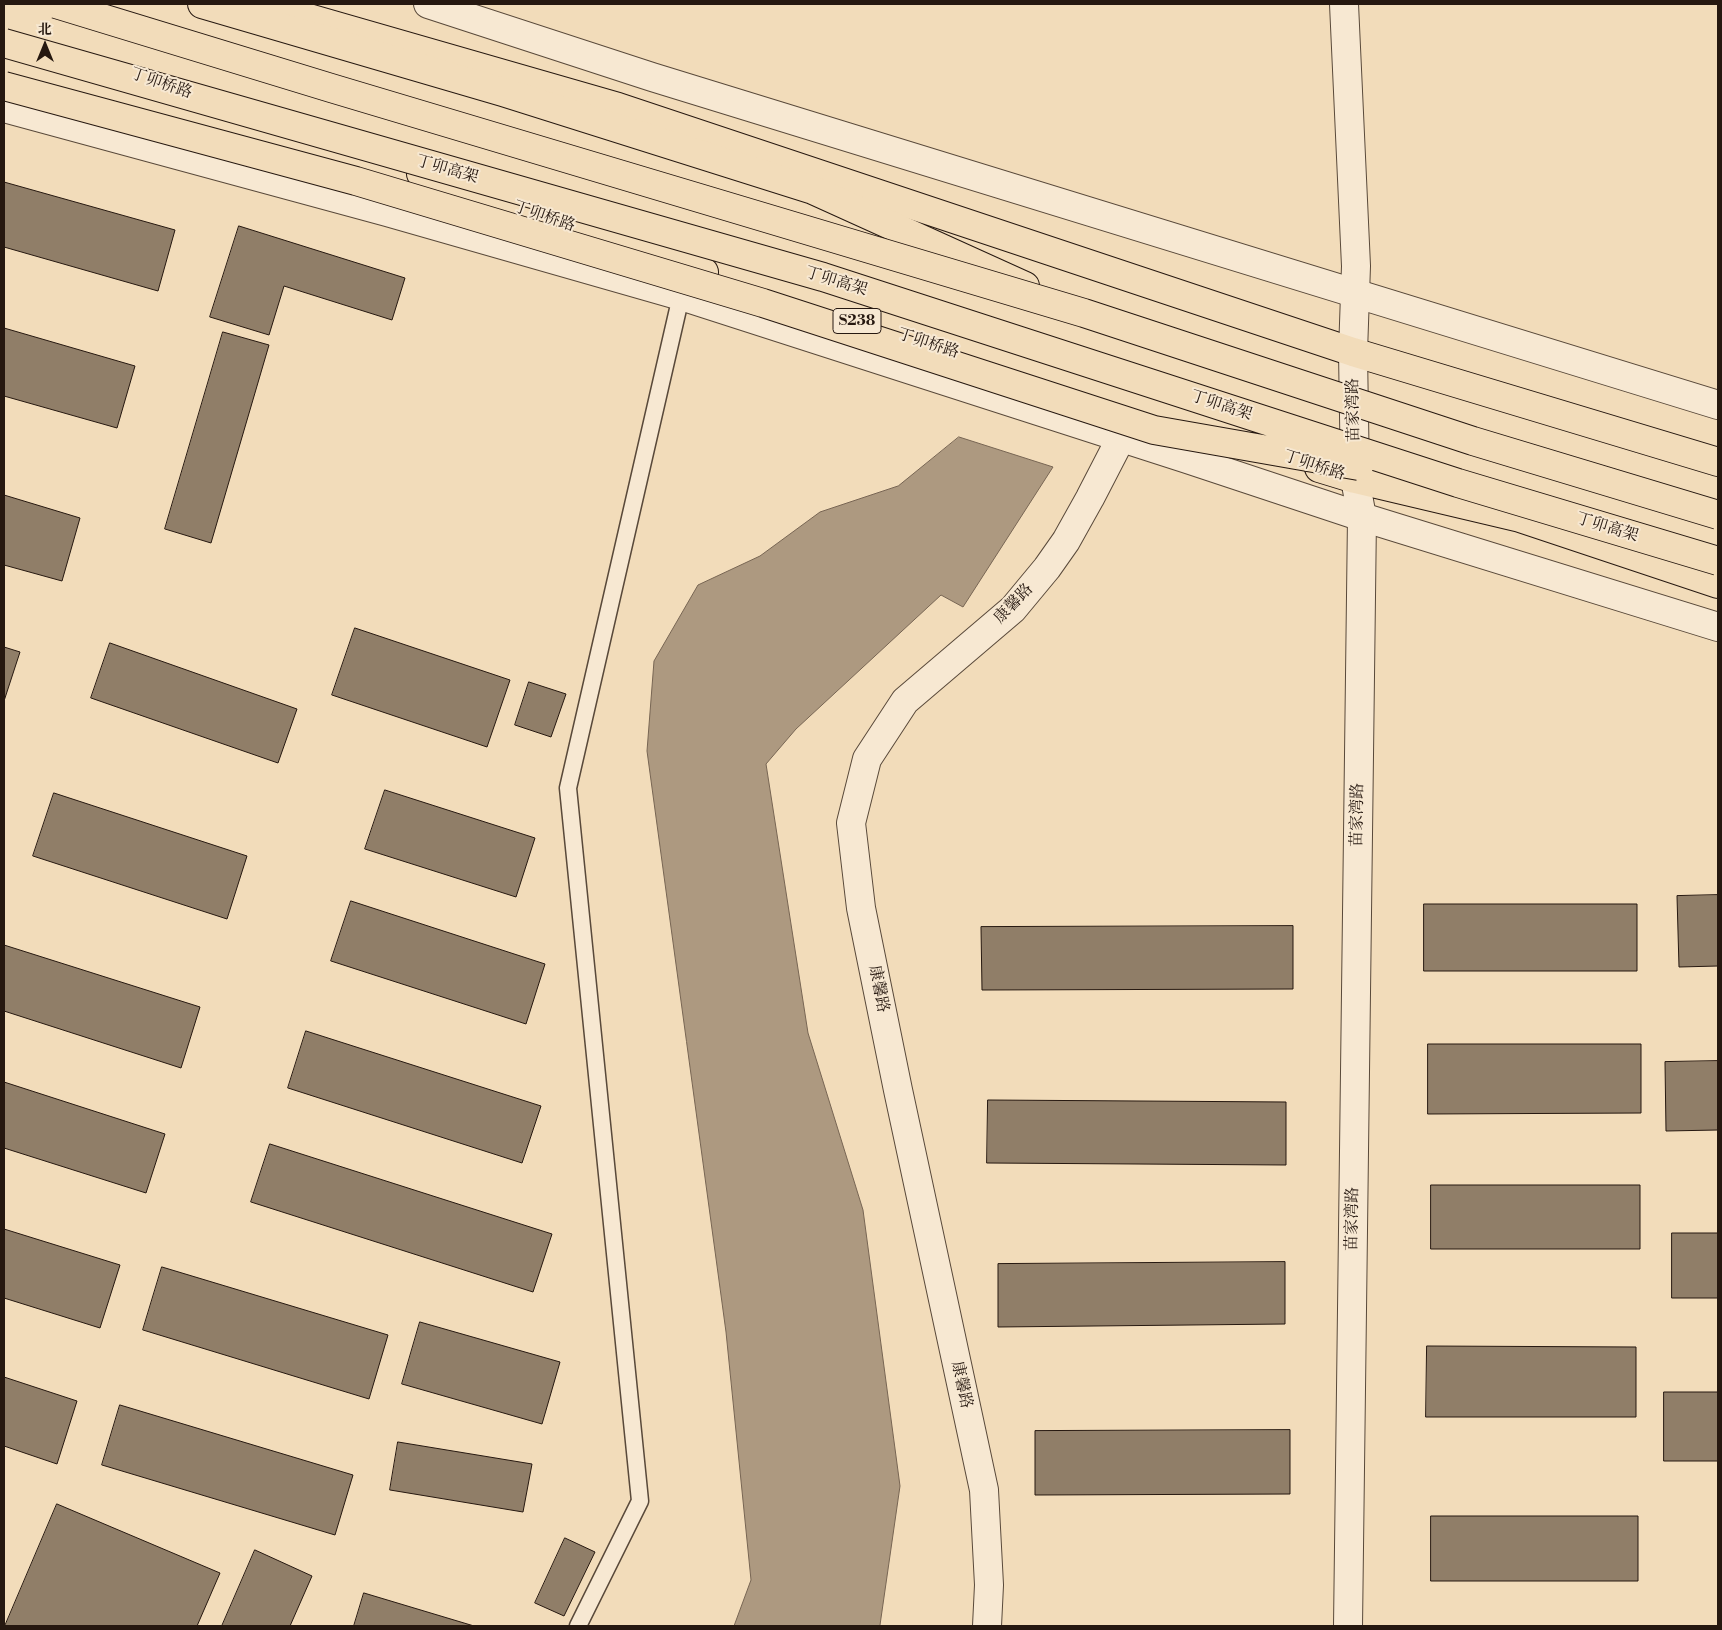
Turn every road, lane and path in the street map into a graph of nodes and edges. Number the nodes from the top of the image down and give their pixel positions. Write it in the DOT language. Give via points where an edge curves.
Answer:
graph roads {
  1 [pos="56,4"];
  2 [pos="202,4"];
  3 [pos="260,4"];
  4 [pos="428,4"];
  5 [pos="1344,4"];
  6 [pos="4,29"];
  7 [pos="4,43"];
  8 [pos="4,86"];
  9 [pos="4,108"];
  10 [pos="692,268"];
  11 [pos="1356,293"];
  12 [pos="681,296"];
  13 [pos="1084,312"];
  14 [pos="1353,352"];
  15 [pos="1718,405"];
  16 [pos="1121,438"];
  17 [pos="1718,462"];
  18 [pos="1355,479"];
  19 [pos="1458,483"];
  20 [pos="1718,515"];
  21 [pos="1362,517"];
  22 [pos="1718,561"];
  23 [pos="1718,584"];
  24 [pos="1718,626"];
  25 [pos="578,1626"];
  26 [pos="987,1626"];
  27 [pos="1348,1626"];
  1 -- 13 [label="main road, bridge"];
  2 -- 13 [label="main road, bridge" via="503,92 813,190"];
  3 -- 14 [label="main road" via="618,107"];
  4 -- 11 [label="street" via="652,77"];
  5 -- 11 [label="street, 苗家湾路"];
  6 -- 10 [label="main road, 丁卯桥路 / S238"];
  7 -- 19 [label="main road, 丁卯高架 / S238, bridge" via="823,277"];
  8 -- 19 [label="main road, bridge" via="366,184 763,303 1154,430"];
  9 -- 12 [label="street"];
  10 -- 12 [label="lane"];
  10 -- 18 [label="main road, 丁卯桥路 / S238"];
  11 -- 14 [label="street, 苗家湾路"];
  11 -- 15 [label="street"];
  12 -- 16 [label="street"];
  12 -- 25 [label="lane" via="568,788 640,1501"];
  13 -- 20 [label="main road, bridge" via="1473,441"];
  14 -- 17 [label="main road"];
  14 -- 18 [label="street, 苗家湾路"];
  16 -- 21 [label="street"];
  16 -- 26 [label="street, 康馨路" via="1066,541 1047,568 1013,609 905,700 867,759 851,823 865,927 984,1490 989,1585"];
  18 -- 21 [label="street, 苗家湾路"];
  18 -- 23 [label="main road, 丁卯桥路 / S238" via="1520,518"];
  19 -- 22 [label="main road, 丁卯高架 / S238, bridge"];
  21 -- 24 [label="street"];
  21 -- 27 [label="street, 苗家湾路"];
}
